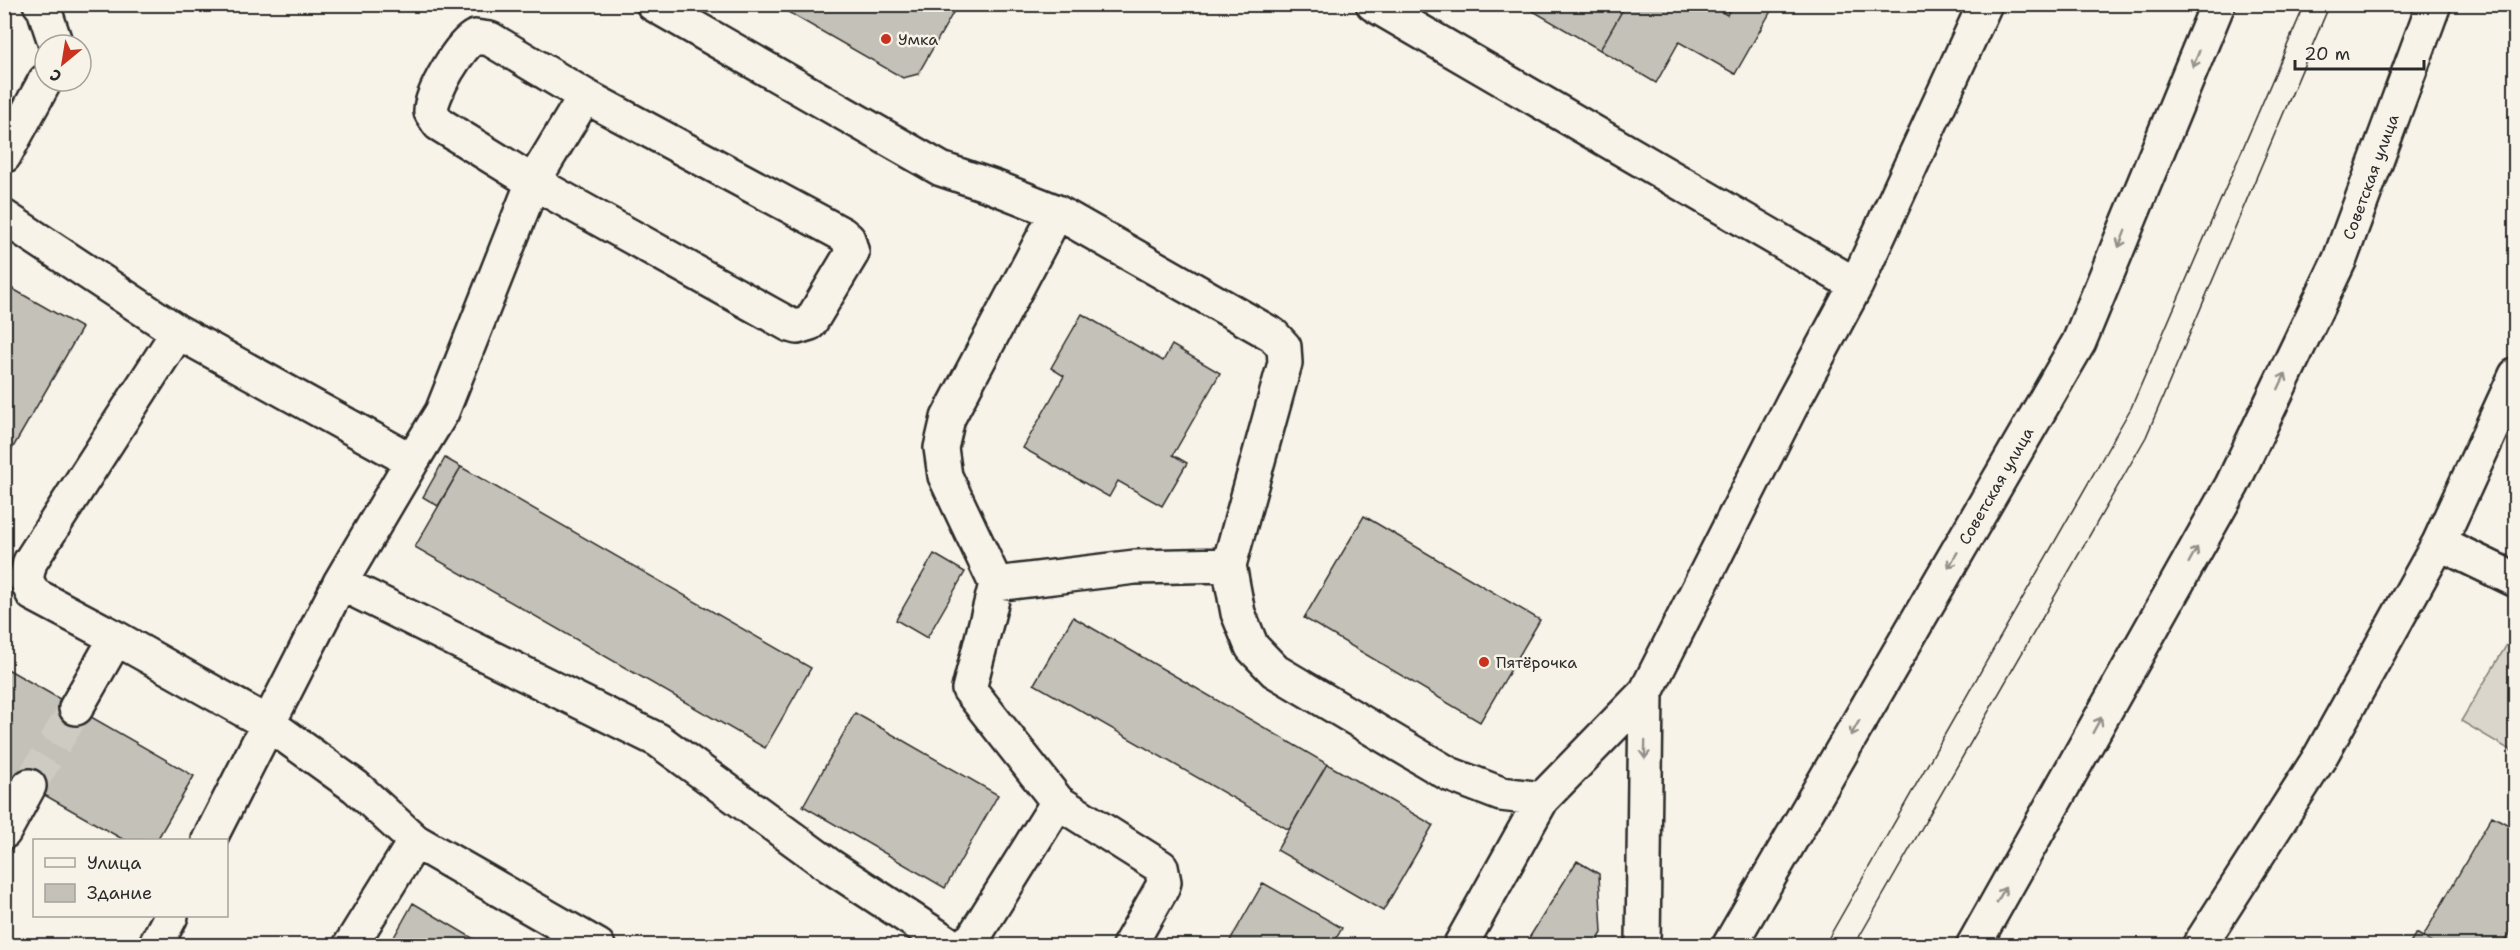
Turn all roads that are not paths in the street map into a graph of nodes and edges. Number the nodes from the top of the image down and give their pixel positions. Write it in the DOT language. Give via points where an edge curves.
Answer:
graph roads {
  1 [pos="40,4"];
  2 [pos="653,4"];
  3 [pos="1373,4"];
  4 [pos="1986,4"];
  5 [pos="2217,4"];
  6 [pos="2434,4"];
  7 [pos="52,33"];
  8 [pos="38,93"];
  9 [pos="585,96"];
  10 [pos="4,156"];
  11 [pos="533,182"];
  12 [pos="1057,212"];
  13 [pos="4,217"];
  14 [pos="1856,285"];
  15 [pos="178,333"];
  16 [pos="2516,375"];
  17 [pos="412,461"];
  18 [pos="2439,543"];
  19 [pos="1229,565"];
  20 [pos="2516,580"];
  21 [pos="339,583"];
  22 [pos="996,584"];
  23 [pos="116,638"];
  24 [pos="1646,692"];
  25 [pos="76,708"];
  26 [pos="269,724"];
  27 [pos="29,786"];
  28 [pos="1542,799"];
  29 [pos="1058,802"];
  30 [pos="4,832"];
  31 [pos="210,839"];
  32 [pos="415,841"];
  33 [pos="170,917"];
  34 [pos="155,945"];
  35 [pos="350,945"];
  36 [pos="598,945"];
  37 [pos="952,945"];
  38 [pos="962,945"];
  39 [pos="1129,945"];
  40 [pos="1460,945"];
  41 [pos="1643,945"];
  42 [pos="1729,945"];
  43 [pos="1973,945"];
  44 [pos="2199,945"];
  1 -- 7 [label="main road"];
  2 -- 12 [label="main road" via="940,169"];
  3 -- 14 [label="main road"];
  4 -- 14 [label="main road"];
  5 -- 42 [label="main road, Советская улица, one-way" via="2079,342"];
  43 -- 6 [label="main road, Советская улица, one-way" via="2232,484 2340,259"];
  8 -- 10 [label="main road"];
  9 -- 11 [label="main road"];
  9 -- 11 [label="main road" via="490,39 475,38 463,46 432,98 430,112 434,119"];
  9 -- 11 [label="main road" via="848,239 852,253 816,317 804,326 790,325"];
  11 -- 17 [label="main road" via="442,412"];
  12 -- 19 [label="main road" via="1273,335 1284,347 1285,363"];
  12 -- 22 [label="main road" via="948,418 941,448 945,476"];
  13 -- 15 [label="main road"];
  14 -- 24 [label="main road"];
  15 -- 17 [label="main road"];
  15 -- 23 [label="main road" via="30,562 26,579 33,594"];
  16 -- 18 [label="main road"];
  17 -- 21 [label="main road"];
  18 -- 20 [label="main road"];
  18 -- 44 [label="main road" via="2320,757"];
  19 -- 22 [label="main road" via="1135,567"];
  19 -- 28 [label="main road" via="1238,613 1252,647 1275,671 1449,774 1501,794"];
  21 -- 26 [label="main road"];
  21 -- 37 [label="main road" via="658,740 830,866"];
  22 -- 29 [label="main road" via="969,689"];
  23 -- 25 [label="main road"];
  23 -- 26 [label="main road"];
  24 -- 28 [label="main road"];
  24 -- 41 [label="main road, one-way"];
  26 -- 31 [label="main road"];
  26 -- 32 [label="main road" via="356,787"];
  27 -- 30 [label="main road"];
  28 -- 40 [label="main road"];
  29 -- 38 [label="main road" via="973,938"];
  29 -- 39 [label="main road" via="1161,867 1162,888"];
  32 -- 35 [label="main road"];
  32 -- 36 [label="main road"];
  33 -- 34 [label="main road"];
}
